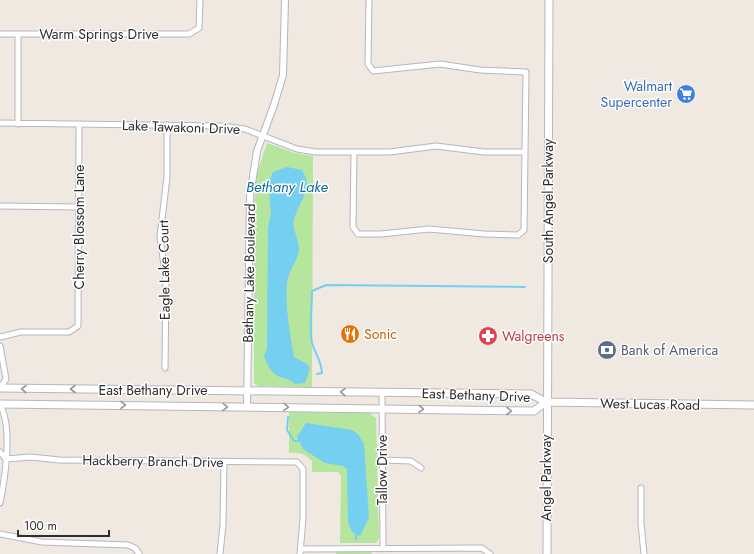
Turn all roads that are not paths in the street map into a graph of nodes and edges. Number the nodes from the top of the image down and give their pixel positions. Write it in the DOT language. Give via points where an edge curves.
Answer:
graph roads {
  1 [pos="200,0"];
  2 [pos="285,0"];
  3 [pos="369,0"];
  4 [pos="549,0"];
  5 [pos="0,34"];
  6 [pos="18,34"];
  7 [pos="0,123"];
  8 [pos="18,124"];
  9 [pos="79,124"];
  10 [pos="167,125"];
  11 [pos="262,136"];
  12 [pos="354,152"];
  13 [pos="525,152"];
  14 [pos="0,206"];
  15 [pos="79,207"];
  16 [pos="0,337"];
  17 [pos="0,346"];
  18 [pos="165,368"];
  19 [pos="0,388"];
  20 [pos="248,391"];
  21 [pos="382,392"];
  22 [pos="546,402"];
  23 [pos="0,404"];
  24 [pos="754,405"];
  25 [pos="247,407"];
  26 [pos="382,408"];
  27 [pos="0,452"];
  28 [pos="6,459"];
  29 [pos="382,460"];
  30 [pos="224,461"];
  31 [pos="421,468"];
  32 [pos="641,488"];
  33 [pos="0,503"];
  34 [pos="0,534"];
  35 [pos="383,549"];
  36 [pos="301,551"];
  37 [pos="488,552"];
  38 [pos="140,554"];
  39 [pos="220,554"];
  40 [pos="546,554"];
  41 [pos="644,554"];
  1 -- 6 [label="street, Warm Springs Drive" via="200,24 197,31 189,34"];
  2 -- 11 [label="street, Bethany Lake Boulevard" via="283,75"];
  3 -- 13 [label="street" via="368,64 373,71 440,64 480,70 526,72"];
  4 -- 22 [label="main road, South Angel Parkway"];
  5 -- 6 [label="street, Warm Springs Drive"];
  6 -- 8 [label="street"];
  7 -- 8 [label="street, Lake Tawakoni Drive"];
  8 -- 9 [label="street, Lake Tawakoni Drive"];
  9 -- 10 [label="street, Lake Tawakoni Drive"];
  9 -- 15 [label="street, Cherry Blossom Lane"];
  10 -- 11 [label="street, Lake Tawakoni Drive" via="239,128"];
  10 -- 18 [label="street, Eagle Lake Court" via="167,177 160,236 166,281"];
  11 -- 12 [label="street, Lake Tawakoni Drive" via="306,151"];
  11 -- 20 [label="street, Bethany Lake Boulevard" via="257,150 250,196"];
  12 -- 13 [label="street, Lake Tawakoni Drive" via="390,152 436,146 484,152"];
  12 -- 13 [label="street" via="353,227 358,234 429,229 518,235 522,234 525,228"];
  14 -- 15 [label="street"];
  15 -- 16 [label="street, Cherry Blossom Lane" via="79,323 76,329 69,332 21,332"];
  17 -- 19 [label="street" via="6,379"];
  20 -- 19 [label="main road, East Bethany Drive, one-way"];
  21 -- 20 [label="main road, East Bethany Drive, one-way"];
  20 -- 25 [label="street, Bethany Lake Boulevard"];
  21 -- 22 [label="main road, East Bethany Drive" via="531,394"];
  21 -- 26 [label="street, Tallow Drive"];
  22 -- 24 [label="main road, West Lucas Road"];
  26 -- 22 [label="main road, East Bethany Drive, one-way" via="534,411"];
  22 -- 40 [label="main road, Angel Parkway"];
  23 -- 25 [label="main road, East Bethany Drive, one-way"];
  23 -- 28 [label="street" via="5,413 8,450"];
  25 -- 26 [label="main road, East Bethany Drive, one-way"];
  26 -- 29 [label="street, Tallow Drive"];
  27 -- 28 [label="street"];
  28 -- 30 [label="street, Hackberry Branch Drive" via="30,457 60,460"];
  28 -- 33 [label="street" via="5,482"];
  29 -- 31 [label="street" via="412,461"];
  29 -- 35 [label="street, Tallow Drive"];
  30 -- 36 [label="street, Hackberry Branch Drive" via="301,464"];
  30 -- 39 [label="street"];
  32 -- 41 [label="street"];
  34 -- 38 [label="street" via="42,542 128,545"];
  35 -- 36 [label="street"];
  35 -- 37 [label="street" via="482,548"];
}
